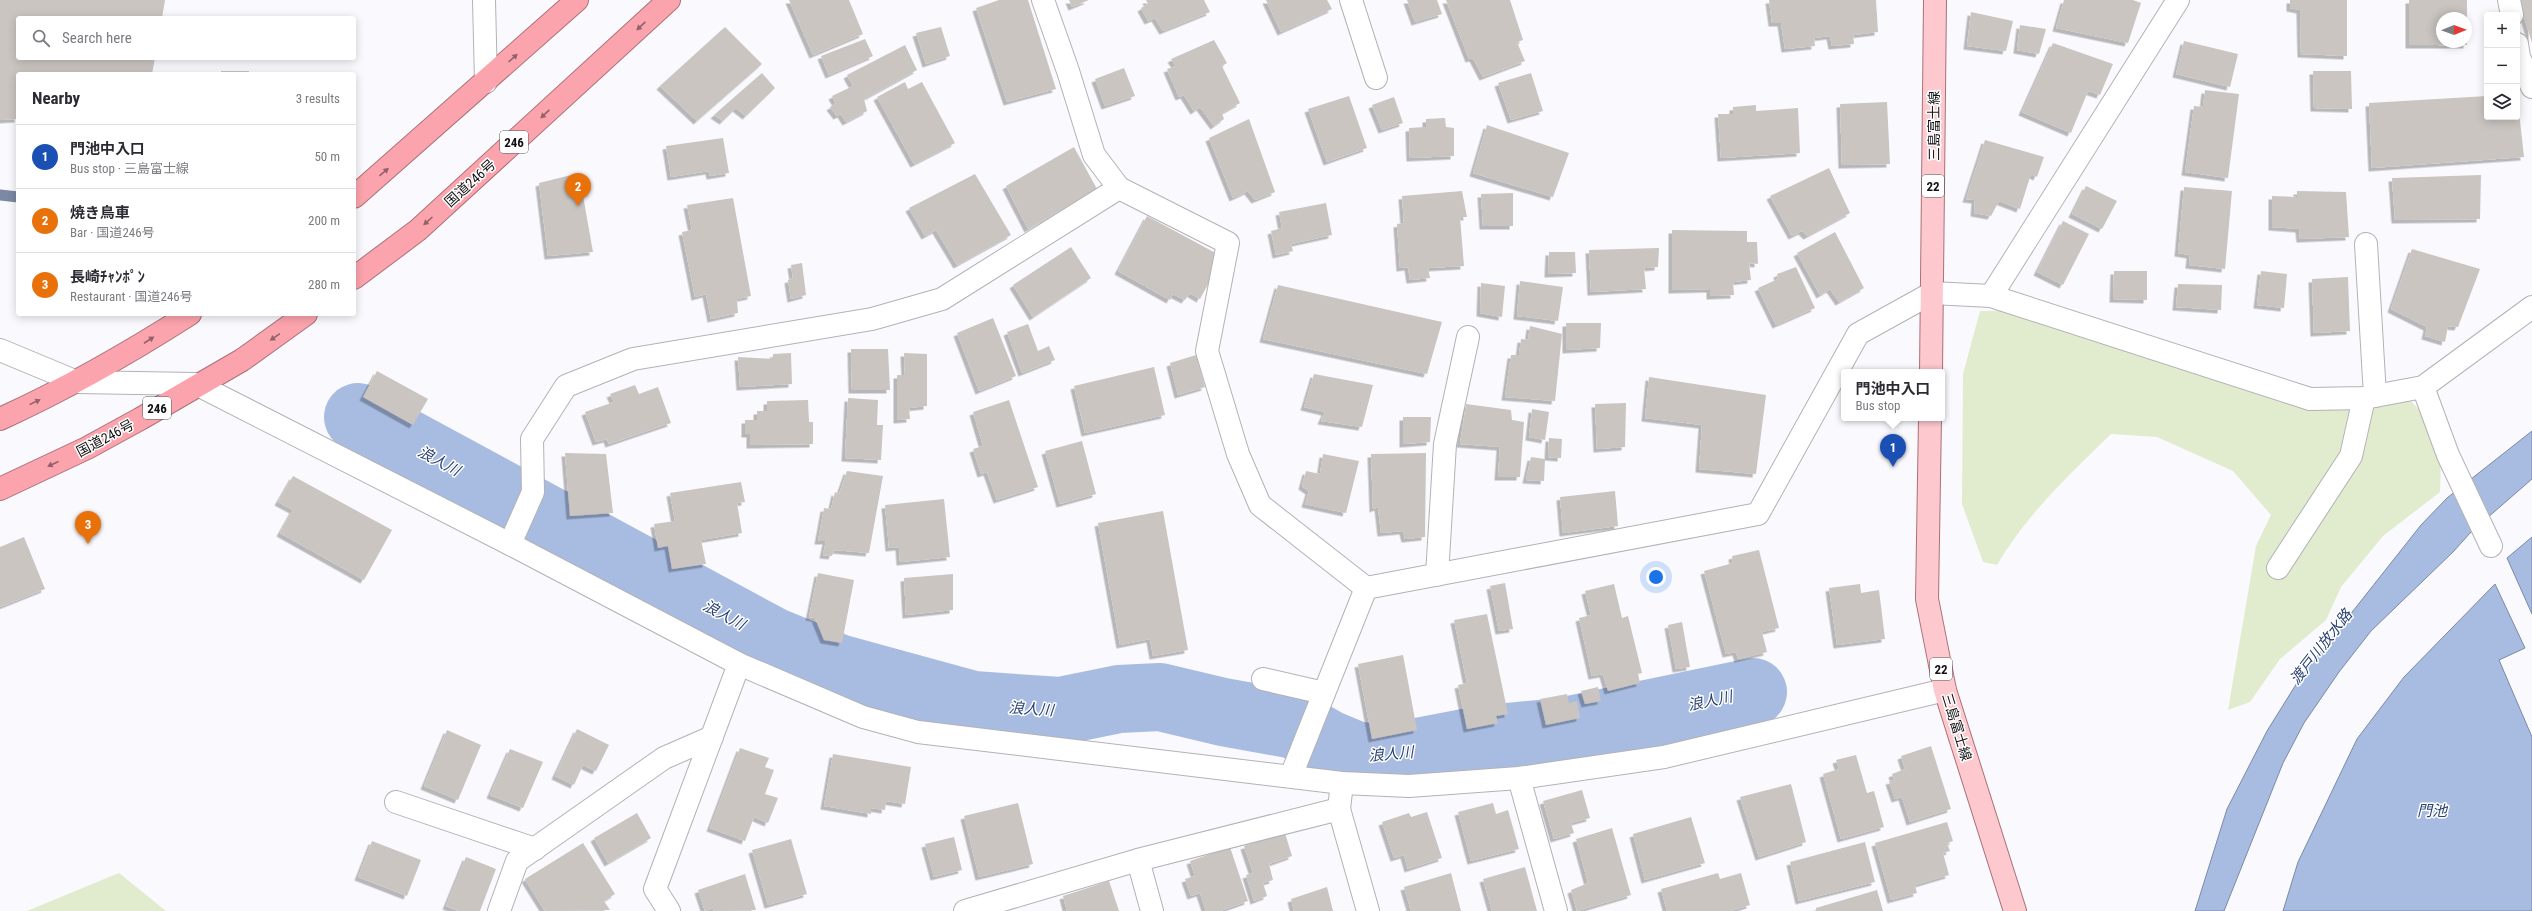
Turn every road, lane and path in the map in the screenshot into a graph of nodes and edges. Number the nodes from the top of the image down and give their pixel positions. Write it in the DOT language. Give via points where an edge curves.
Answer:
graph roads {
  1 [pos="484,0"];
  2 [pos="577,0"];
  3 [pos="669,0"];
  4 [pos="1042,0"];
  5 [pos="1351,0"];
  6 [pos="1935,0"];
  7 [pos="2178,0"];
  8 [pos="2509,0"];
  9 [pos="2511,12"];
  10 [pos="2518,48"];
  11 [pos="1376,78"];
  12 [pos="486,82"];
  13 [pos="2532,87"];
  14 [pos="1119,188"];
  15 [pos="356,195"];
  16 [pos="2366,244"];
  17 [pos="356,276"];
  18 [pos="1932,293"];
  19 [pos="1991,296"];
  20 [pos="2532,307"];
  21 [pos="187,316"];
  22 [pos="303,316"];
  23 [pos="1468,337"];
  24 [pos="0,350"];
  25 [pos="1931,369"];
  26 [pos="77,382"];
  27 [pos="196,384"];
  28 [pos="2423,387"];
  29 [pos="2369,397"];
  30 [pos="0,419"];
  31 [pos="1930,421"];
  32 [pos="0,489"];
  33 [pos="510,544"];
  34 [pos="2491,546"];
  35 [pos="2278,568"];
  36 [pos="1436,575"];
  37 [pos="1366,588"];
  38 [pos="739,664"];
  39 [pos="1263,678"];
  40 [pos="1945,690"];
  41 [pos="1324,693"];
  42 [pos="712,737"];
  43 [pos="1291,776"];
  44 [pos="1519,778"];
  45 [pos="1342,784"];
  46 [pos="396,802"];
  47 [pos="1339,809"];
  48 [pos="535,849"];
  49 [pos="1138,860"];
  50 [pos="499,911"];
  51 [pos="669,911"];
  52 [pos="965,911"];
  53 [pos="1152,911"];
  54 [pos="1368,911"];
  55 [pos="1556,911"];
  56 [pos="2015,911"];
  1 -- 12 [label="street"];
  12 -- 2 [label="highway, one-way"];
  3 -- 17 [label="highway, 国道246号 / 246, one-way" via="418,230"];
  4 -- 14 [label="street" via="1068,71 1094,156"];
  5 -- 11 [label="street"];
  6 -- 18 [label="main road, 三島富士線 / 22"];
  7 -- 19 [label="street"];
  8 -- 9 [label="street"];
  10 -- 13 [label="street"];
  15 -- 12 [label="highway, one-way"];
  14 -- 33 [label="street" via="942,299 872,319 633,359 566,386 532,439 534,492"];
  14 -- 37 [label="street" via="1228,243 1207,351 1238,454 1260,505"];
  16 -- 29 [label="street"];
  18 -- 19 [label="street"];
  18 -- 25 [label="main road, 三島富士線 / 22"];
  18 -- 36 [label="street" via="1858,334 1758,514"];
  19 -- 29 [label="street" via="2310,399"];
  20 -- 28 [label="street"];
  26 -- 21 [label="highway, one-way"];
  22 -- 27 [label="highway, 国道246号 / 246, one-way" via="242,360"];
  23 -- 36 [label="street" via="1445,444"];
  24 -- 26 [label="street"];
  26 -- 27 [label="street"];
  30 -- 26 [label="highway, one-way"];
  27 -- 32 [label="highway, 国道246号 / 246, one-way" via="87,448"];
  27 -- 33 [label="street"];
  28 -- 29 [label="street"];
  28 -- 34 [label="street" via="2448,456"];
  29 -- 35 [label="street" via="2351,456"];
  31 -- 40 [label="main road, 三島富士線 / 22" via="1927,599"];
  33 -- 38 [label="street"];
  36 -- 37 [label="street"];
  37 -- 41 [label="street"];
  38 -- 42 [label="street"];
  38 -- 43 [label="street" via="864,717 918,732"];
  39 -- 41 [label="street"];
  40 -- 44 [label="street" via="1664,757"];
  40 -- 56 [label="main road, 三島富士線 / 22"];
  41 -- 43 [label="street"];
  42 -- 48 [label="street" via="664,758"];
  42 -- 51 [label="street" via="655,889"];
  43 -- 45 [label="street"];
  44 -- 45 [label="street" via="1409,786"];
  44 -- 55 [label="street"];
  45 -- 47 [label="street"];
  46 -- 48 [label="street"];
  47 -- 49 [label="street"];
  47 -- 54 [label="street"];
  48 -- 50 [label="street" via="517,861"];
  49 -- 52 [label="street"];
  49 -- 53 [label="street"];
}
